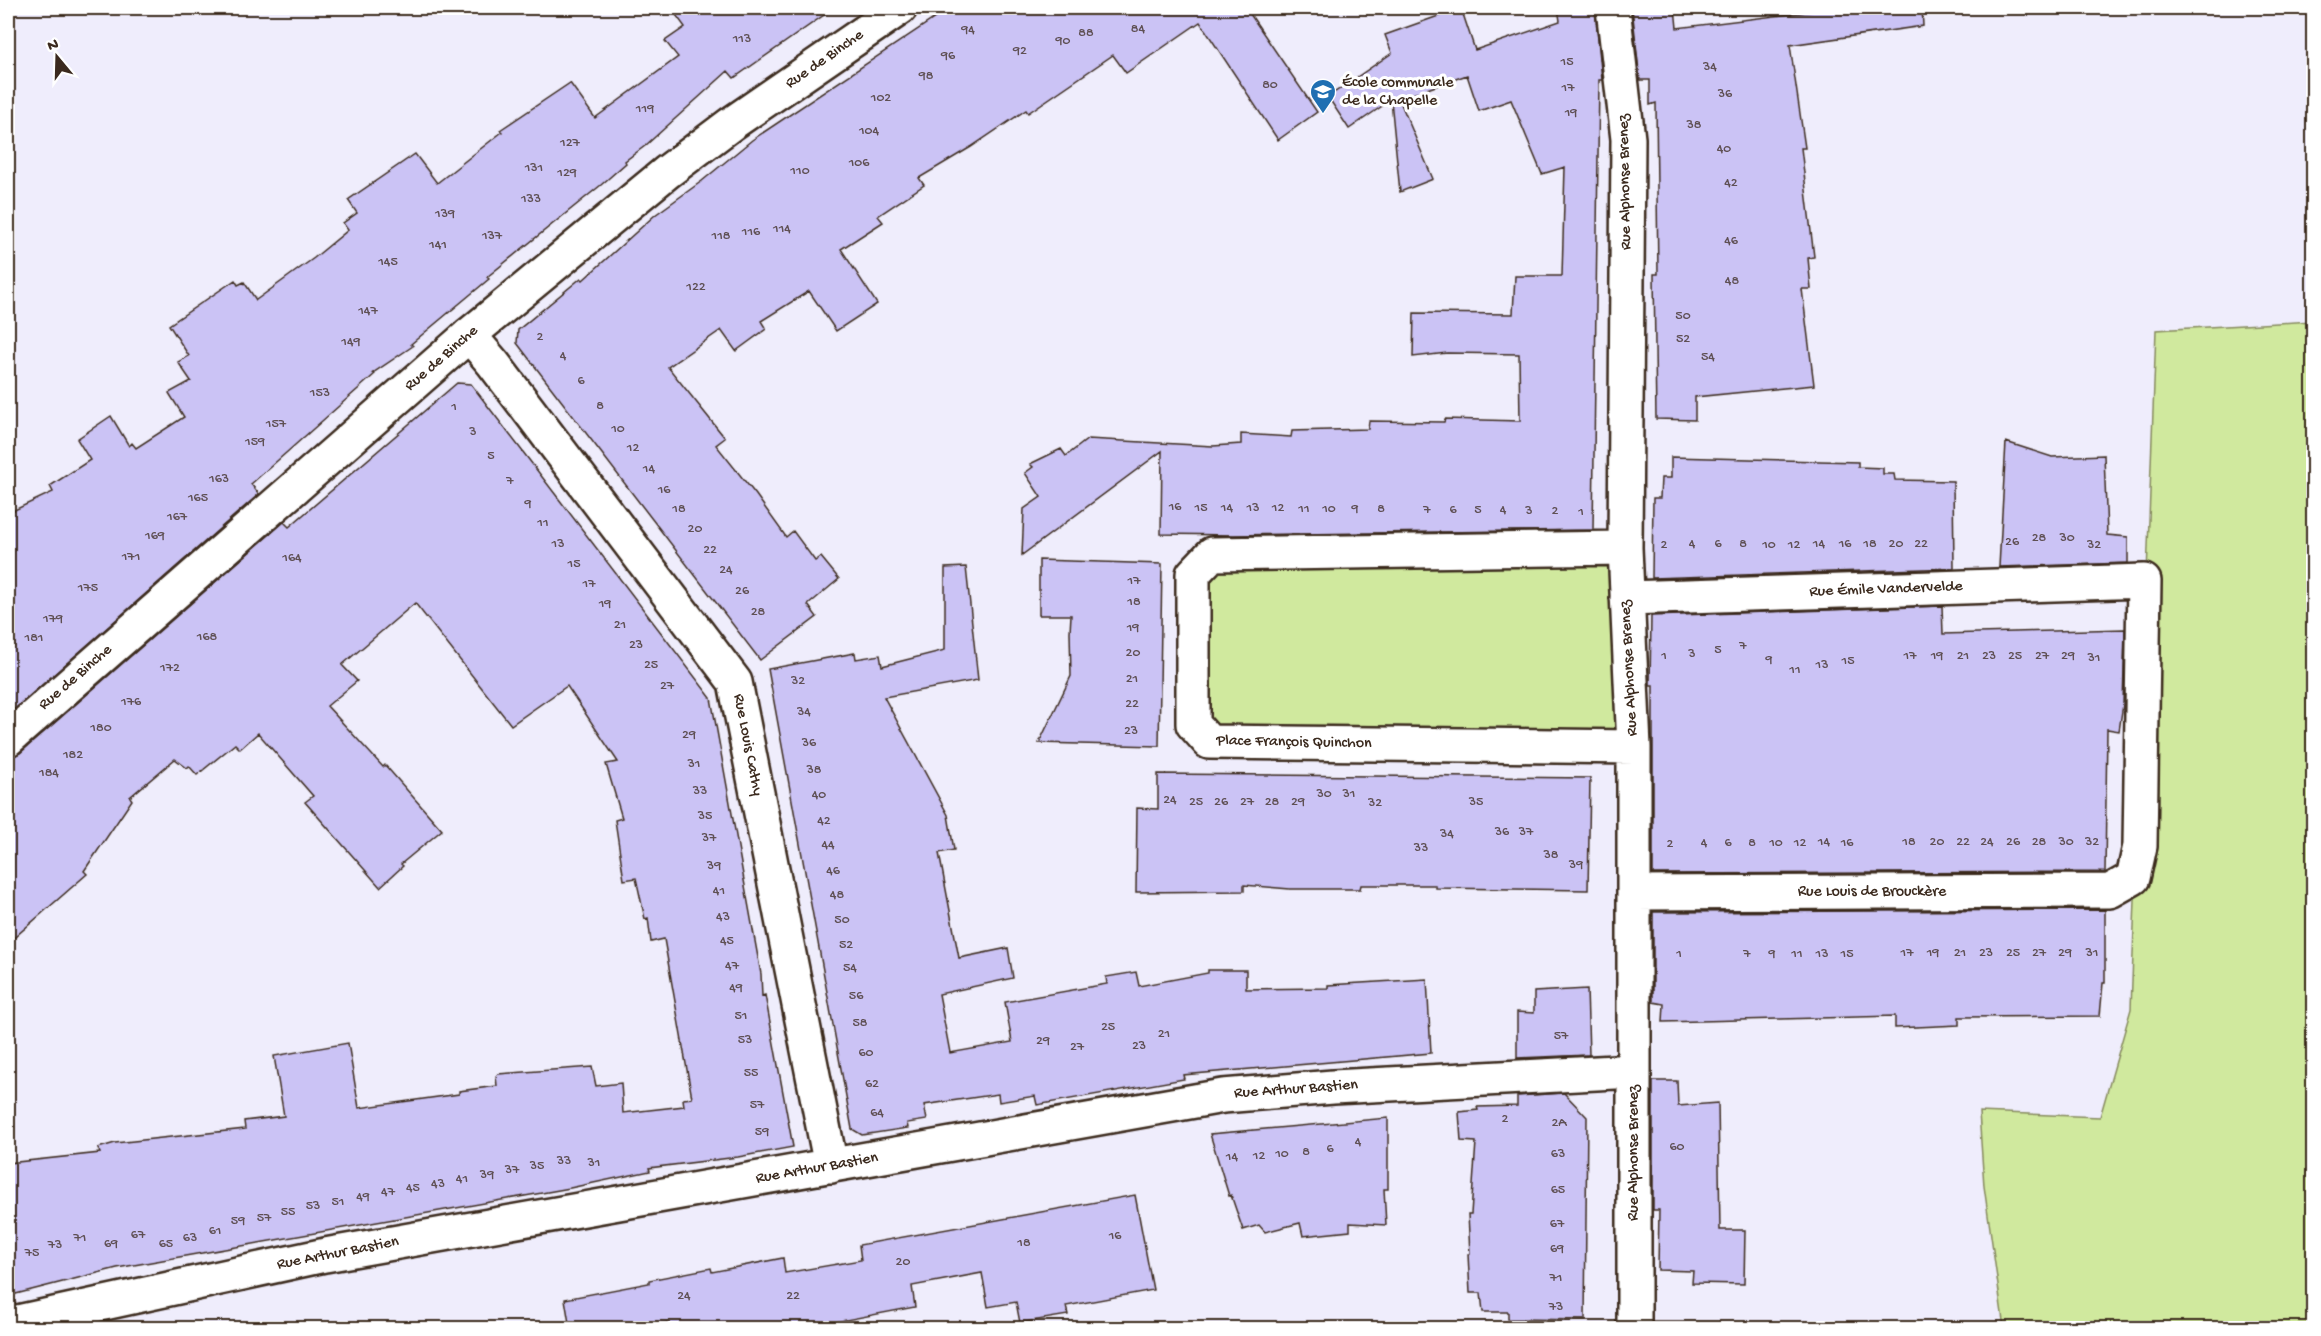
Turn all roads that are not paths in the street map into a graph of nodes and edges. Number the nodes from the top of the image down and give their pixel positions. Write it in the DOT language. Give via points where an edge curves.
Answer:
graph roads {
  1 [pos="900,8"];
  2 [pos="1613,8"];
  3 [pos="469,335"];
  4 [pos="1625,548"];
  5 [pos="1627,598"];
  6 [pos="8,739"];
  7 [pos="1634,747"];
  8 [pos="2110,891"];
  9 [pos="1635,893"];
  10 [pos="1634,1071"];
  11 [pos="831,1166"];
  12 [pos="8,1324"];
  13 [pos="1634,1329"];
  1 -- 3 [label="street, Rue de Binche" via="667,172"];
  2 -- 4 [label="street, Rue Alphonse Brenez" via="1628,139"];
  3 -- 6 [label="street, Rue de Binche"];
  3 -- 11 [label="street, Rue Louis Cathy" via="735,682"];
  4 -- 5 [label="street, Rue Alphonse Brenez"];
  4 -- 7 [label="street, Place François Quinchon" via="1212,554 1193,574 1193,723 1209,742"];
  5 -- 7 [label="street, Rue Alphonse Brenez"];
  5 -- 8 [label="street, Rue Émile Vandervelde" via="2144,581 2140,846 2133,878"];
  7 -- 9 [label="street, Rue Alphonse Brenez"];
  8 -- 9 [label="street, Rue Louis de Brouckère"];
  9 -- 10 [label="street, Rue Alphonse Brenez"];
  10 -- 11 [label="street, Rue Arthur Bastien" via="1223,1096"];
  10 -- 13 [label="street, Rue Alphonse Brenez"];
  11 -- 12 [label="street, Rue Arthur Bastien" via="325,1255"];
}
